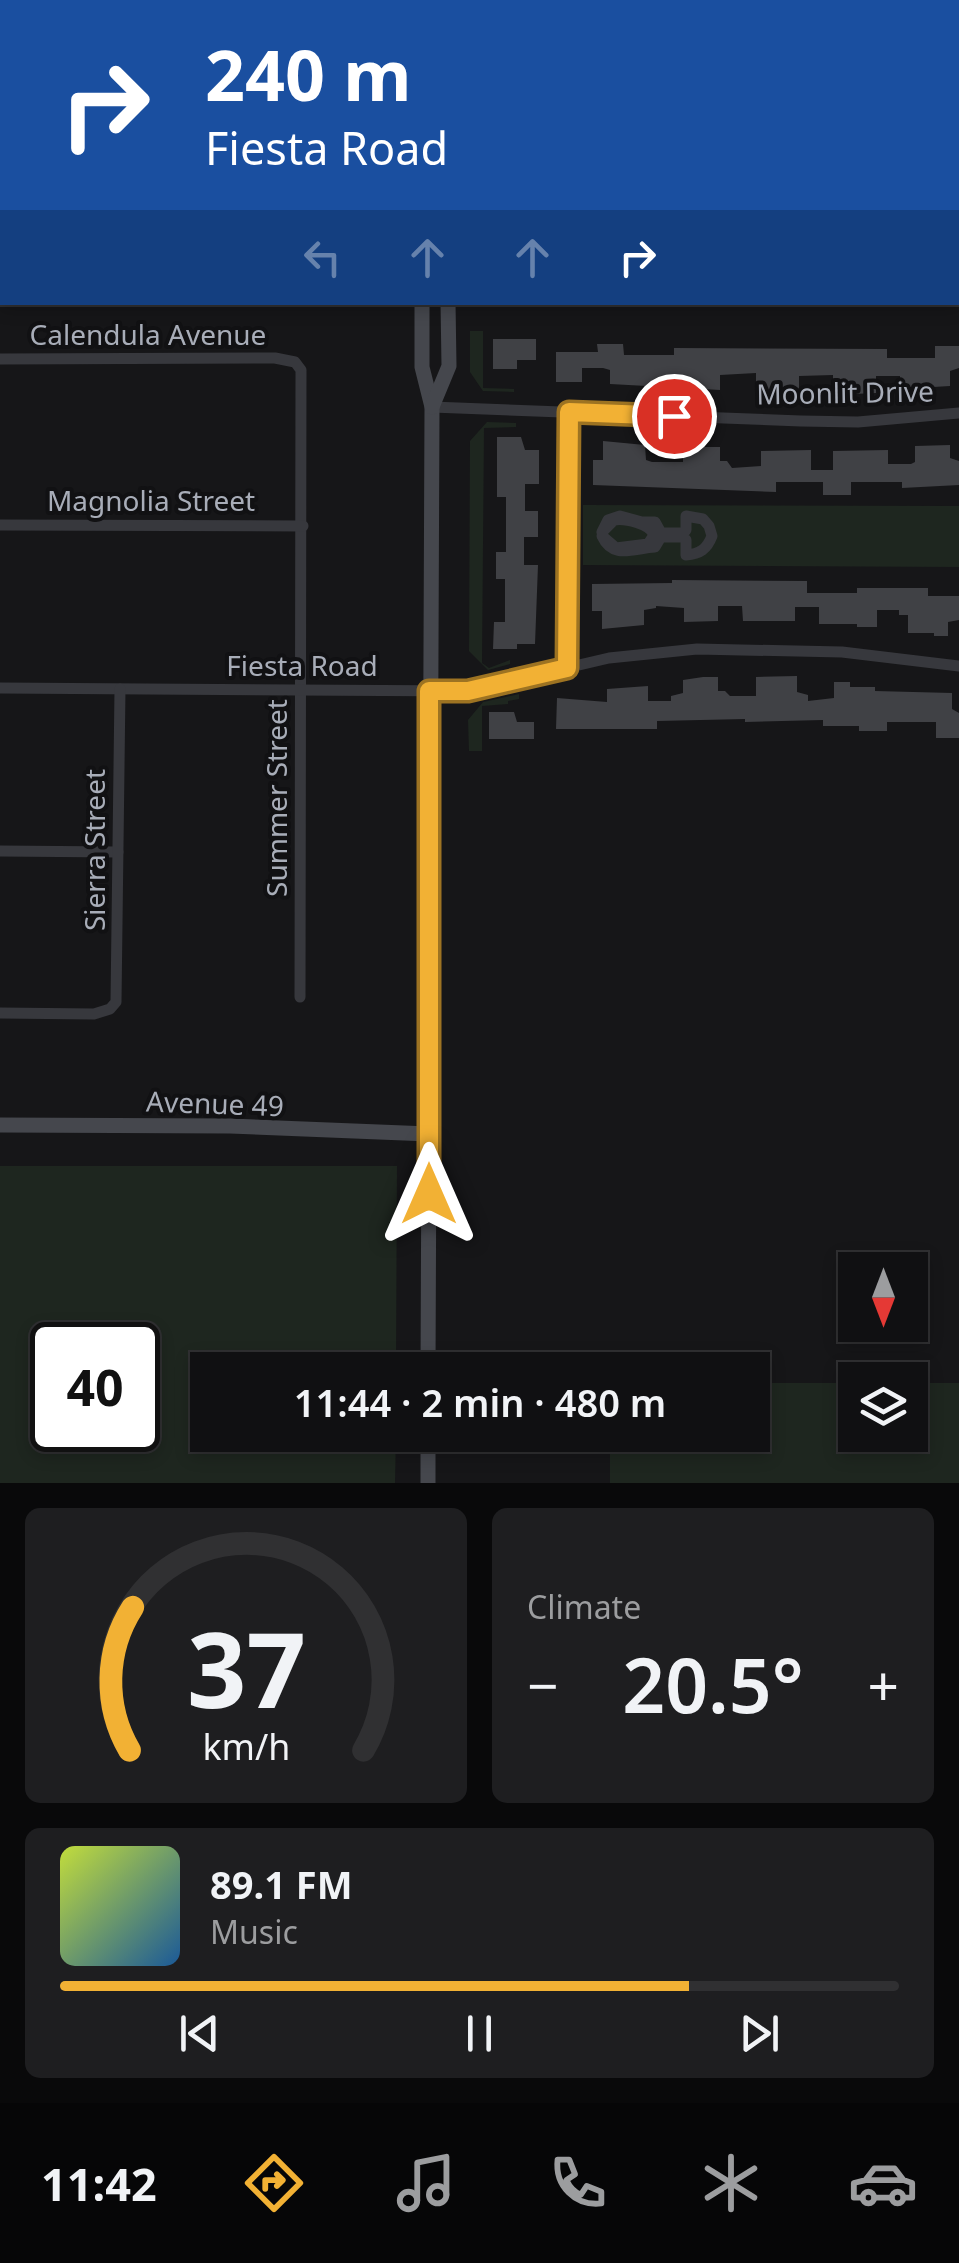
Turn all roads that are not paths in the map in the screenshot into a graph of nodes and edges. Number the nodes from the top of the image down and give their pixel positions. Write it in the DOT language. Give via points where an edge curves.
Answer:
graph roads {
  1 [pos="422,305"];
  2 [pos="448,305"];
  3 [pos="0,359"];
  4 [pos="295,362"];
  5 [pos="432,407"];
  6 [pos="569,412"];
  7 [pos="959,414"];
  8 [pos="0,525"];
  9 [pos="302,526"];
  10 [pos="643,526"];
  11 [pos="959,666"];
  12 [pos="567,668"];
  13 [pos="0,688"];
  14 [pos="120,689"];
  15 [pos="302,690"];
  16 [pos="429,691"];
  17 [pos="0,851"];
  18 [pos="118,852"];
  19 [pos="300,997"];
  20 [pos="0,1013"];
  21 [pos="0,1125"];
  22 [pos="428,1134"];
  23 [pos="428,1352"];
  24 [pos="428,1452"];
  25 [pos="428,1483"];
  1 -- 5 [label="street" via="422,367"];
  2 -- 5 [label="street" via="448,366"];
  3 -- 4 [label="street, Calendula Avenue"];
  4 -- 9 [label="street, Summer Street" via="303,378"];
  5 -- 6 [label="street, Moonlit Drive"];
  5 -- 16 [label="street"];
  6 -- 7 [label="street, Moonlit Drive" via="820,422"];
  6 -- 12 [label="street"];
  8 -- 9 [label="street, Magnolia Street"];
  9 -- 15 [label="street, Summer Street"];
  10 -- 10 [label="street" via="619,519 602,532 620,516 683,534 686,516 695,516 712,536 702,551 686,554 683,537 621,552 610,548 602,536 616,548 648,544 654,535"];
  11 -- 12 [label="street, Fiesta Road" via="743,648 651,652"];
  12 -- 16 [label="street, Fiesta Road" via="468,691"];
  13 -- 14 [label="street, Fiesta Road"];
  14 -- 15 [label="street, Fiesta Road"];
  14 -- 18 [label="street, Sierra Street"];
  15 -- 16 [label="street, Fiesta Road"];
  15 -- 19 [label="street, Summer Street"];
  16 -- 22 [label="street"];
  17 -- 18 [label="street"];
  18 -- 20 [label="street, Sierra Street" via="118,994 110,1010"];
  21 -- 22 [label="street, Avenue 49"];
  22 -- 23 [label="street"];
  24 -- 25 [label="street"];
}
